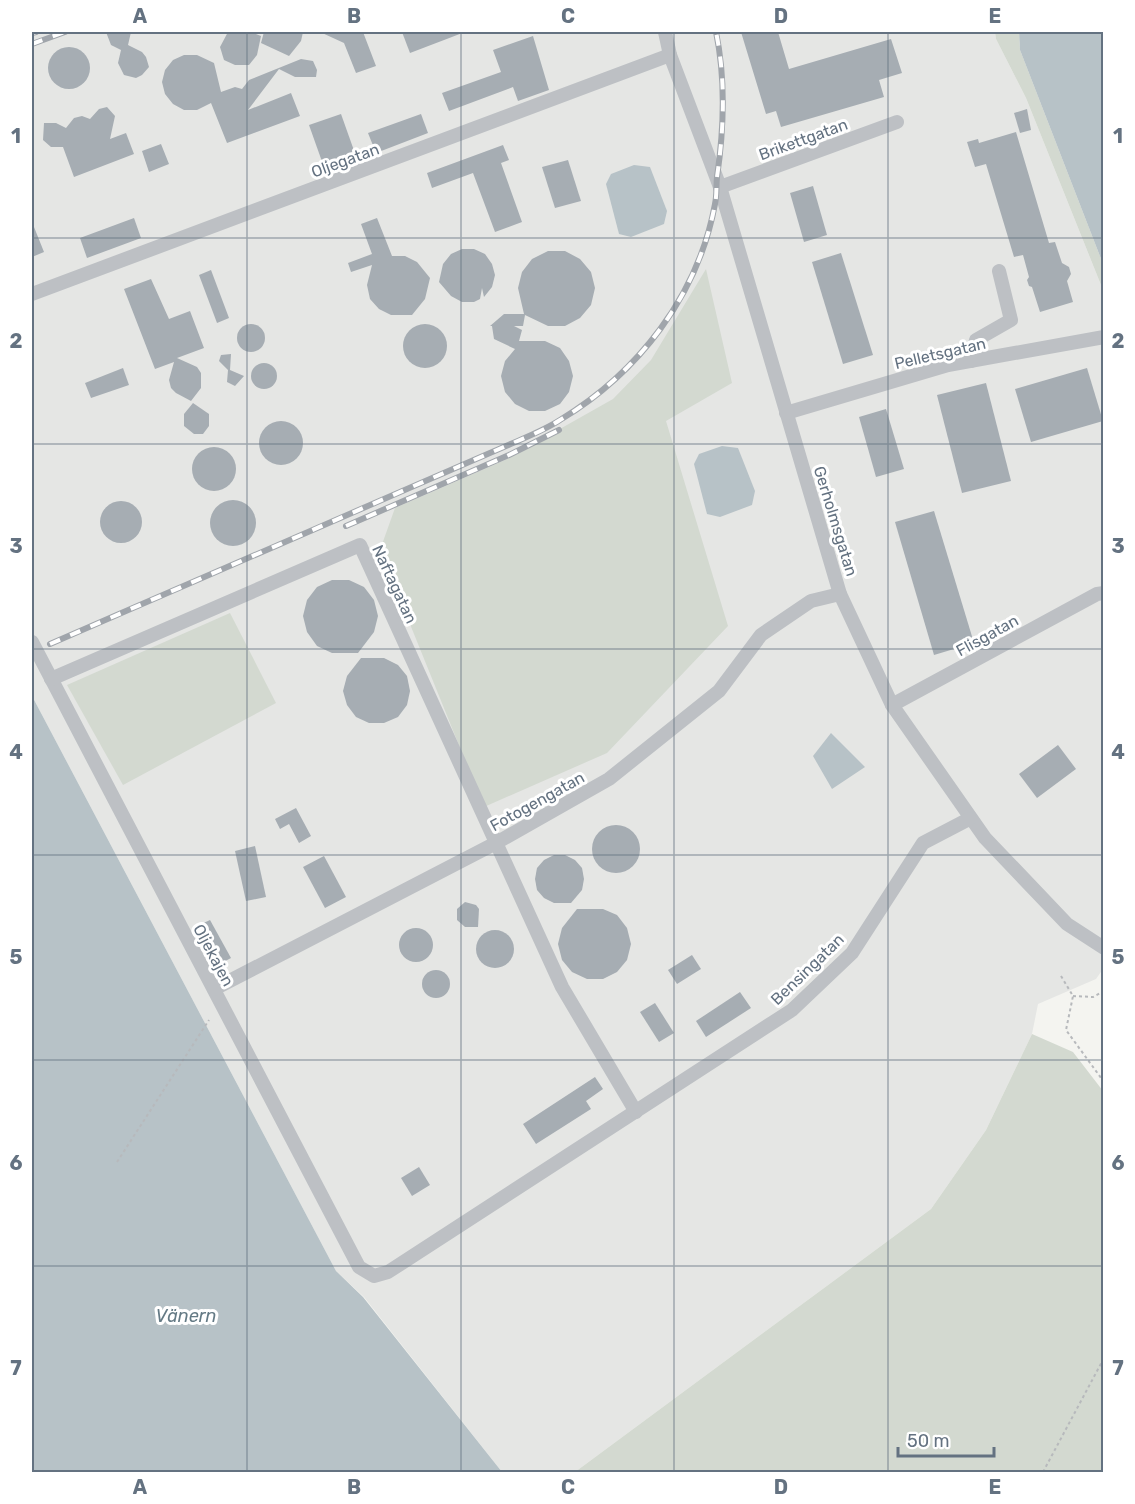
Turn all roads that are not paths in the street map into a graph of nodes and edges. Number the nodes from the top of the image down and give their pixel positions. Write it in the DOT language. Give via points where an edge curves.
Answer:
graph roads {
  1 [pos="665,32"];
  2 [pos="670,55"];
  3 [pos="897,122"];
  4 [pos="720,187"];
  5 [pos="999,271"];
  6 [pos="32,294"];
  7 [pos="1104,337"];
  8 [pos="972,361"];
  9 [pos="786,413"];
  10 [pos="1100,593"];
  11 [pos="840,594"];
  12 [pos="32,642"];
  13 [pos="51,679"];
  14 [pos="892,705"];
  15 [pos="969,819"];
  16 [pos="496,843"];
  17 [pos="1104,948"];
  18 [pos="214,989"];
  19 [pos="636,1112"];
  20 [pos="374,1276"];
  1 -- 2 [label="lane, Gerholmsgatan"];
  2 -- 4 [label="lane, Gerholmsgatan"];
  2 -- 6 [label="lane, Oljegatan"];
  3 -- 4 [label="lane, Brikettgatan"];
  4 -- 9 [label="lane, Gerholmsgatan"];
  5 -- 8 [label="lane" via="1011,320 976,340"];
  7 -- 8 [label="lane, Pelletsgatan"];
  8 -- 9 [label="lane, Pelletsgatan"];
  9 -- 11 [label="lane, Gerholmsgatan"];
  10 -- 14 [label="lane, Flisgatan"];
  11 -- 14 [label="lane, Gerholmsgatan"];
  11 -- 16 [label="lane, Fotogengatan" via="811,602 761,636 719,691 609,779"];
  12 -- 13 [label="lane, Oljekajen"];
  13 -- 16 [label="lane, Naftagatan" via="360,545"];
  13 -- 18 [label="lane, Oljekajen"];
  14 -- 15 [label="lane, Gerholmsgatan"];
  15 -- 17 [label="lane, Gerholmsgatan" via="1067,924"];
  15 -- 19 [label="lane, Bensingatan" via="923,843 852,953 792,1010"];
  16 -- 18 [label="lane, Fotogengatan"];
  16 -- 19 [label="lane" via="562,987"];
  18 -- 20 [label="lane, Oljekajen" via="359,1267"];
  19 -- 20 [label="lane, Bensingatan" via="388,1272"];
}
